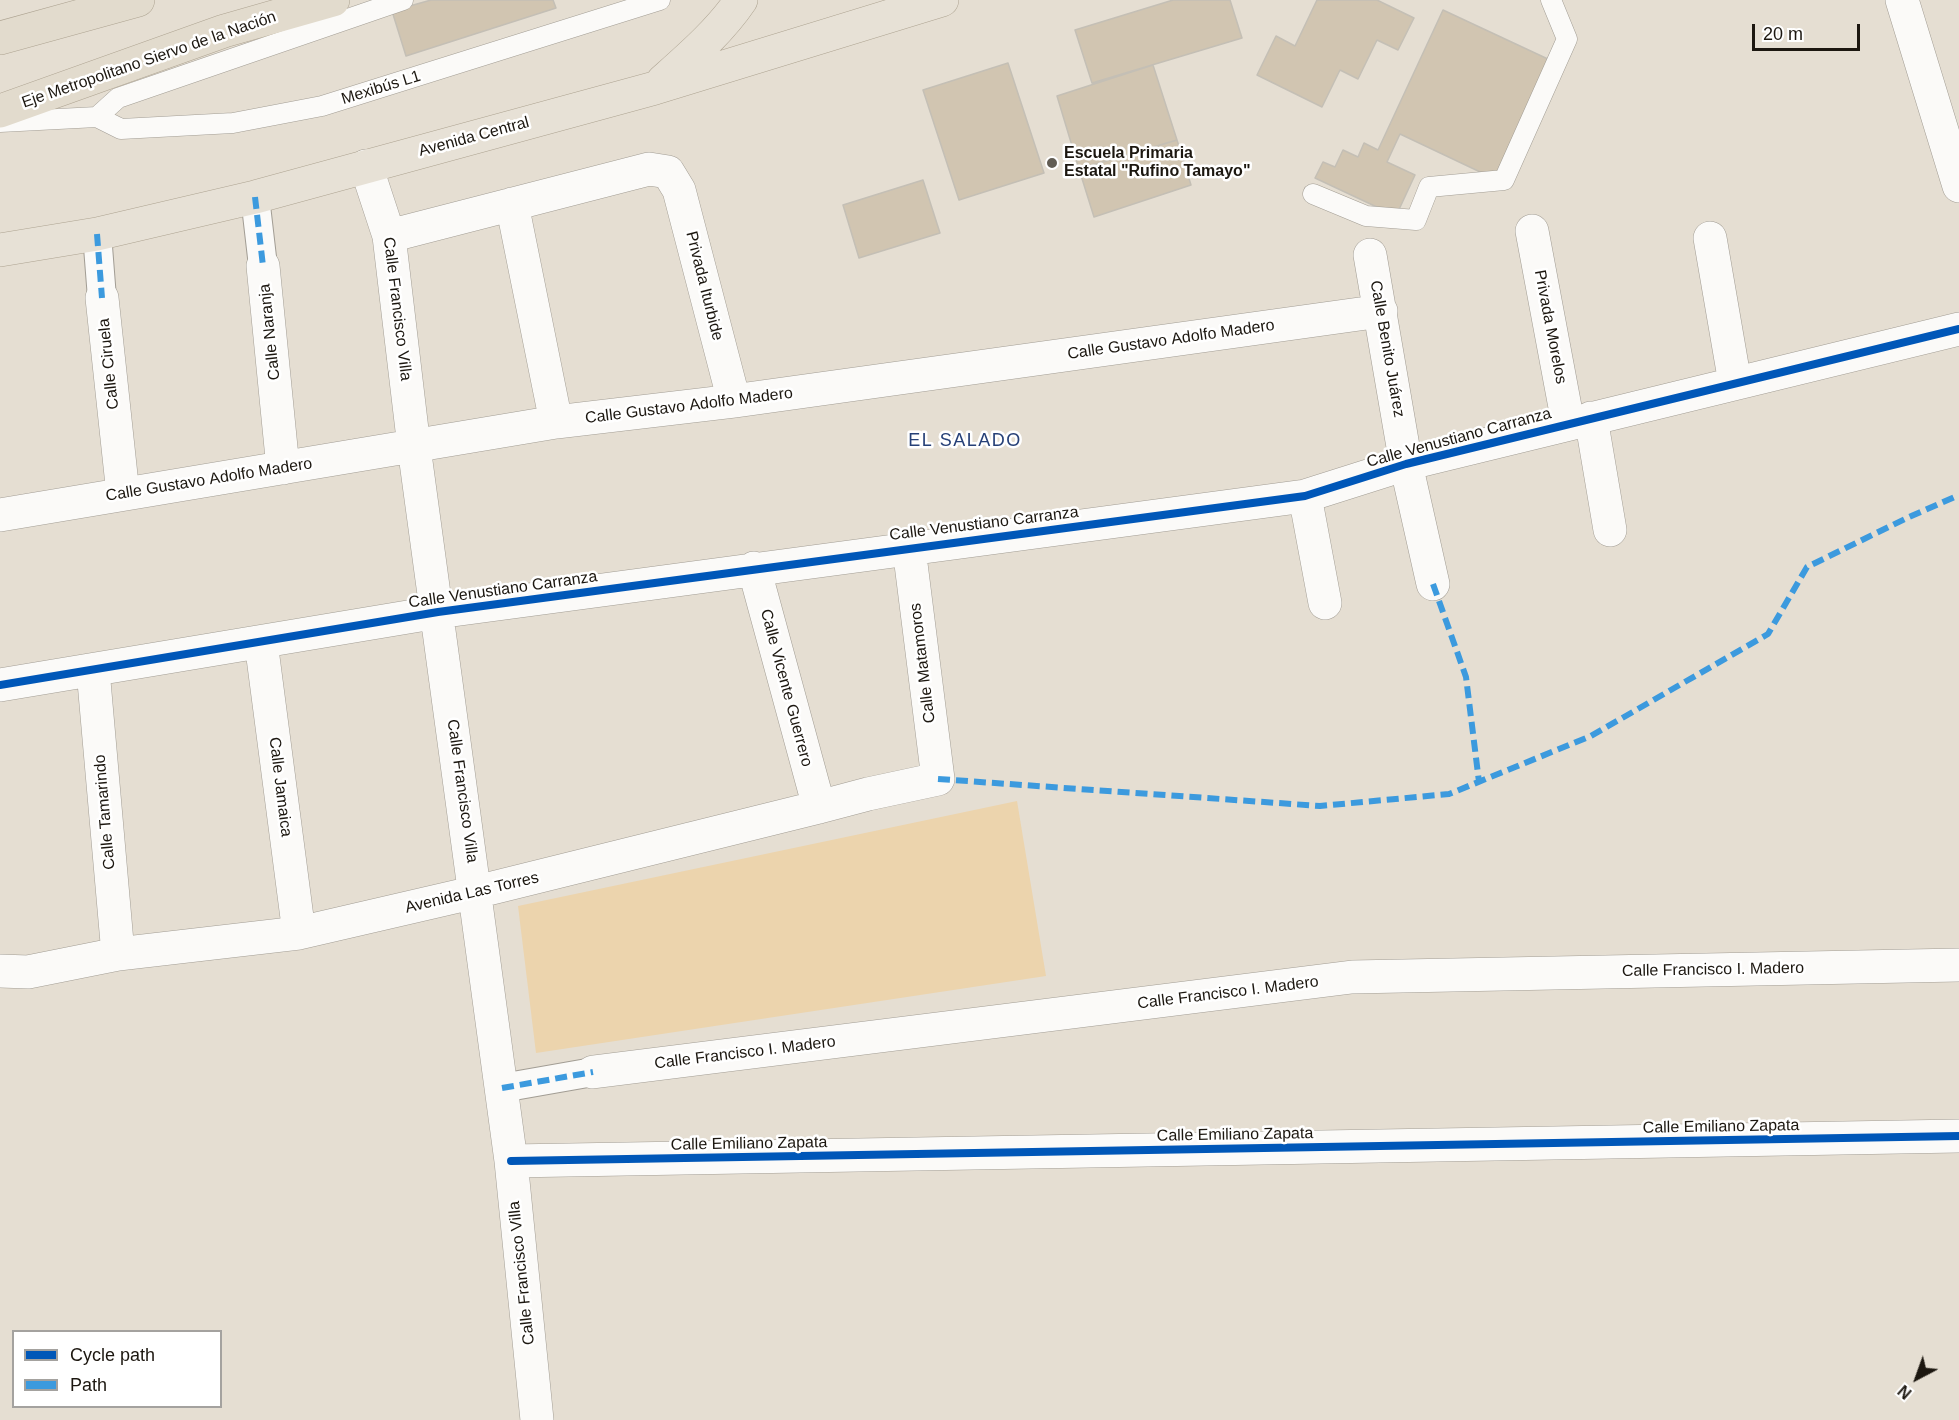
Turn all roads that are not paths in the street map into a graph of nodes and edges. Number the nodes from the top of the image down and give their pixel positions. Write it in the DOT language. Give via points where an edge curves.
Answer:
graph roads {
  1 [pos="138,0"];
  2 [pos="333,0"];
  3 [pos="403,0"];
  4 [pos="660,0"];
  5 [pos="741,0"];
  6 [pos="942,0"];
  7 [pos="1551,0"];
  8 [pos="1902,0"];
  9 [pos="0,38"];
  10 [pos="655,88"];
  11 [pos="0,111"];
  12 [pos="97,117"];
  13 [pos="0,122"];
  14 [pos="366,166"];
  15 [pos="1959,186"];
  16 [pos="1313,194"];
  17 [pos="255,197"];
  18 [pos="512,204"];
  19 [pos="1532,231"];
  20 [pos="97,234"];
  21 [pos="389,236"];
  22 [pos="1710,238"];
  23 [pos="0,250"];
  24 [pos="1370,255"];
  25 [pos="263,266"];
  26 [pos="102,298"];
  27 [pos="1381,311"];
  28 [pos="1959,329"];
  29 [pos="1735,383"];
  30 [pos="734,401"];
  31 [pos="1579,421"];
  32 [pos="556,422"];
  33 [pos="414,447"];
  34 [pos="1406,464"];
  35 [pos="283,468"];
  36 [pos="123,494"];
  37 [pos="1305,496"];
  38 [pos="0,515"];
  39 [pos="1610,530"];
  40 [pos="909,548"];
  41 [pos="754,568"];
  42 [pos="1433,584"];
  43 [pos="1325,603"];
  44 [pos="438,612"];
  45 [pos="261,642"];
  46 [pos="93,670"];
  47 [pos="0,685"];
  48 [pos="938,779"];
  49 [pos="819,807"];
  50 [pos="476,892"];
  51 [pos="299,933"];
  52 [pos="118,954"];
  53 [pos="1959,965"];
  54 [pos="0,971"];
  55 [pos="593,1072"];
  56 [pos="502,1088"];
  57 [pos="1959,1136"];
  58 [pos="511,1161"];
  59 [pos="537,1420"];
  1 -- 9 [label="highway"];
  2 -- 11 [label="highway, Eje Metropolitano Siervo de la Nación" via="224,32"];
  3 -- 12 [label="lane" via="118,98"];
  4 -- 12 [label="lane, Mexibús L1" via="322,106 233,123 121,129"];
  5 -- 10 [label="highway" via="699,48"];
  6 -- 10 [label="highway, Avenida Central"];
  7 -- 16 [label="lane" via="1567,39 1504,180 1430,187 1416,220 1365,216"];
  8 -- 15 [label="street"];
  10 -- 14 [label="highway, Avenida Central"];
  12 -- 13 [label="lane, Mexibús L1"];
  14 -- 17 [label="highway, Avenida Central"];
  14 -- 21 [label="street, Calle Francisco Villa"];
  17 -- 20 [label="highway, Avenida Central"];
  17 -- 25 [label="street, Calle Naranja"];
  18 -- 21 [label="street"];
  18 -- 30 [label="street, Privada Iturbide" via="649,169 668,172 679,190"];
  18 -- 32 [label="street"];
  19 -- 31 [label="street, Privada Morelos"];
  20 -- 23 [label="highway, Avenida Central"];
  20 -- 26 [label="street, Calle Ciruela"];
  21 -- 33 [label="street, Calle Francisco Villa"];
  22 -- 29 [label="street"];
  24 -- 27 [label="street, Calle Benito Juárez"];
  25 -- 35 [label="street, Calle Naranja"];
  26 -- 36 [label="street, Calle Ciruela"];
  27 -- 30 [label="street, Calle Gustavo Adolfo Madero"];
  27 -- 34 [label="street, Calle Benito Juárez"];
  28 -- 29 [label="street, Calle Venustiano Carranza"];
  29 -- 31 [label="street, Calle Venustiano Carranza"];
  30 -- 32 [label="street, Calle Gustavo Adolfo Madero"];
  31 -- 34 [label="street, Calle Venustiano Carranza"];
  31 -- 39 [label="street, Privada Morelos"];
  32 -- 33 [label="street, Calle Gustavo Adolfo Madero"];
  33 -- 35 [label="street, Calle Gustavo Adolfo Madero"];
  33 -- 44 [label="street, Calle Francisco Villa"];
  34 -- 37 [label="street, Calle Venustiano Carranza"];
  34 -- 42 [label="street, Calle Benito Juárez"];
  35 -- 36 [label="street, Calle Gustavo Adolfo Madero"];
  36 -- 38 [label="street, Calle Gustavo Adolfo Madero"];
  37 -- 40 [label="street, Calle Venustiano Carranza"];
  37 -- 43 [label="street"];
  40 -- 41 [label="street, Calle Venustiano Carranza"];
  40 -- 48 [label="street, Calle Matamoros"];
  41 -- 44 [label="street, Calle Venustiano Carranza"];
  41 -- 49 [label="street, Calle Vicente Guerrero"];
  44 -- 45 [label="street, Calle Venustiano Carranza"];
  44 -- 50 [label="street, Calle Francisco Villa"];
  45 -- 46 [label="street, Calle Venustiano Carranza"];
  45 -- 51 [label="street, Calle Jamaica"];
  46 -- 47 [label="street, Calle Venustiano Carranza"];
  46 -- 52 [label="street, Calle Tamarindo"];
  48 -- 49 [label="street, Avenida Las Torres"];
  49 -- 50 [label="street, Avenida Las Torres"];
  50 -- 51 [label="street, Avenida Las Torres"];
  50 -- 56 [label="street, Calle Francisco Villa"];
  51 -- 52 [label="street, Avenida Las Torres"];
  52 -- 54 [label="street, Avenida Las Torres" via="28,972"];
  53 -- 55 [label="street, Calle Francisco I. Madero" via="1352,977"];
  55 -- 56 [label="street, Calle Francisco I. Madero"];
  56 -- 58 [label="street, Calle Francisco Villa"];
  57 -- 58 [label="street, Calle Emiliano Zapata"];
  58 -- 59 [label="street, Calle Francisco Villa"];
}
